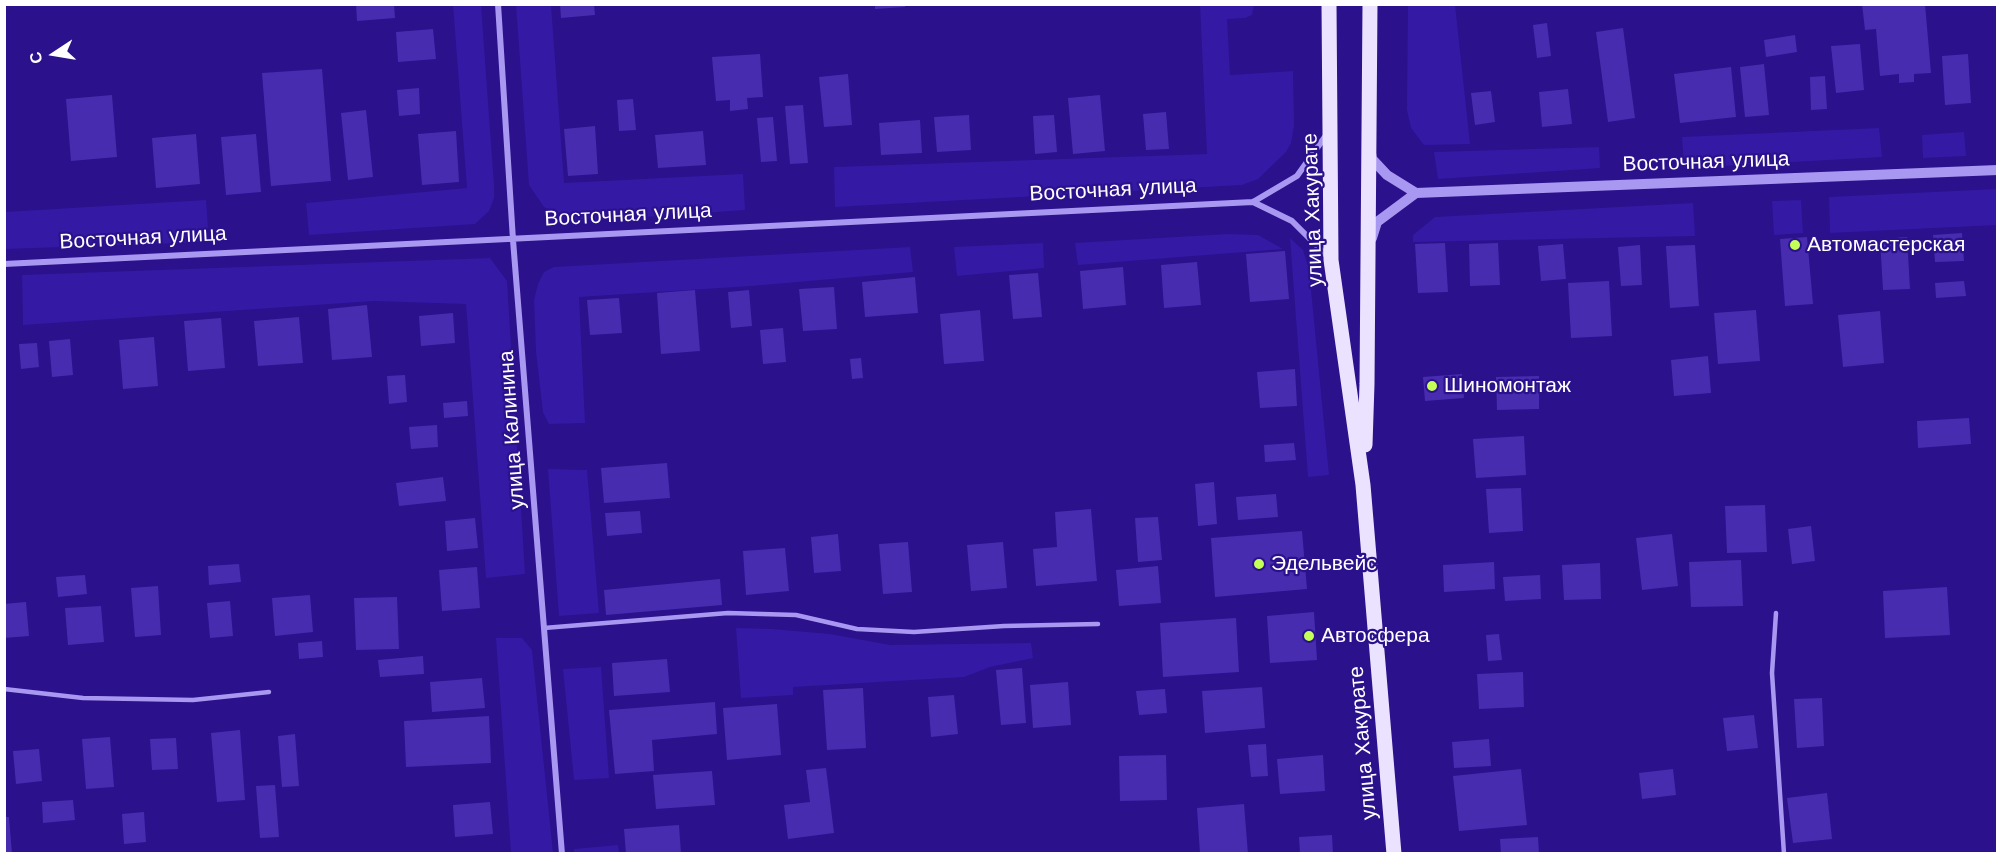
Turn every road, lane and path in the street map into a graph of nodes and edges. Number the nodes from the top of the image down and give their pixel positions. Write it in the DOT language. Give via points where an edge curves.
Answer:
graph roads {
  1 [pos="498,4"];
  2 [pos="1329,4"];
  3 [pos="1370,4"];
  4 [pos="1331,129"];
  5 [pos="1368,132"];
  6 [pos="1998,170"];
  7 [pos="1416,193"];
  8 [pos="1253,202"];
  9 [pos="513,240"];
  10 [pos="1368,257"];
  11 [pos="1331,260"];
  12 [pos="4,264"];
  13 [pos="1363,485"];
  14 [pos="1776,613"];
  15 [pos="1098,624"];
  16 [pos="544,628"];
  17 [pos="4,689"];
  18 [pos="269,692"];
  19 [pos="562,854"];
  20 [pos="1394,854"];
  21 [pos="1784,854"];
  1 -- 9 [label="street, улица Калинина"];
  2 -- 4 [label="main road, улица Хакурате"];
  3 -- 5 [label="main road, улица Хакурате"];
  4 -- 8 [label="street" via="1297,176"];
  4 -- 11 [label="main road, улица Хакурате"];
  5 -- 7 [label="street" via="1372,159 1387,175"];
  5 -- 10 [label="main road, улица Хакурате"];
  6 -- 7 [label="street, Восточная улица"];
  7 -- 10 [label="street" via="1377,222"];
  8 -- 9 [label="street, Восточная улица"];
  8 -- 11 [label="street" via="1292,221"];
  9 -- 12 [label="street, Восточная улица"];
  9 -- 16 [label="street, улица Калинина"];
  10 -- 13 [label="main road, улица Хакурате"];
  11 -- 13 [label="main road, улица Хакурате"];
  13 -- 20 [label="main road, улица Хакурате"];
  14 -- 21 [label="lane" via="1772,673"];
  15 -- 16 [label="lane" via="914,632 857,629 796,615 728,613"];
  16 -- 19 [label="street, улица Калинина"];
  17 -- 18 [label="lane" via="83,698 193,700"];
}
